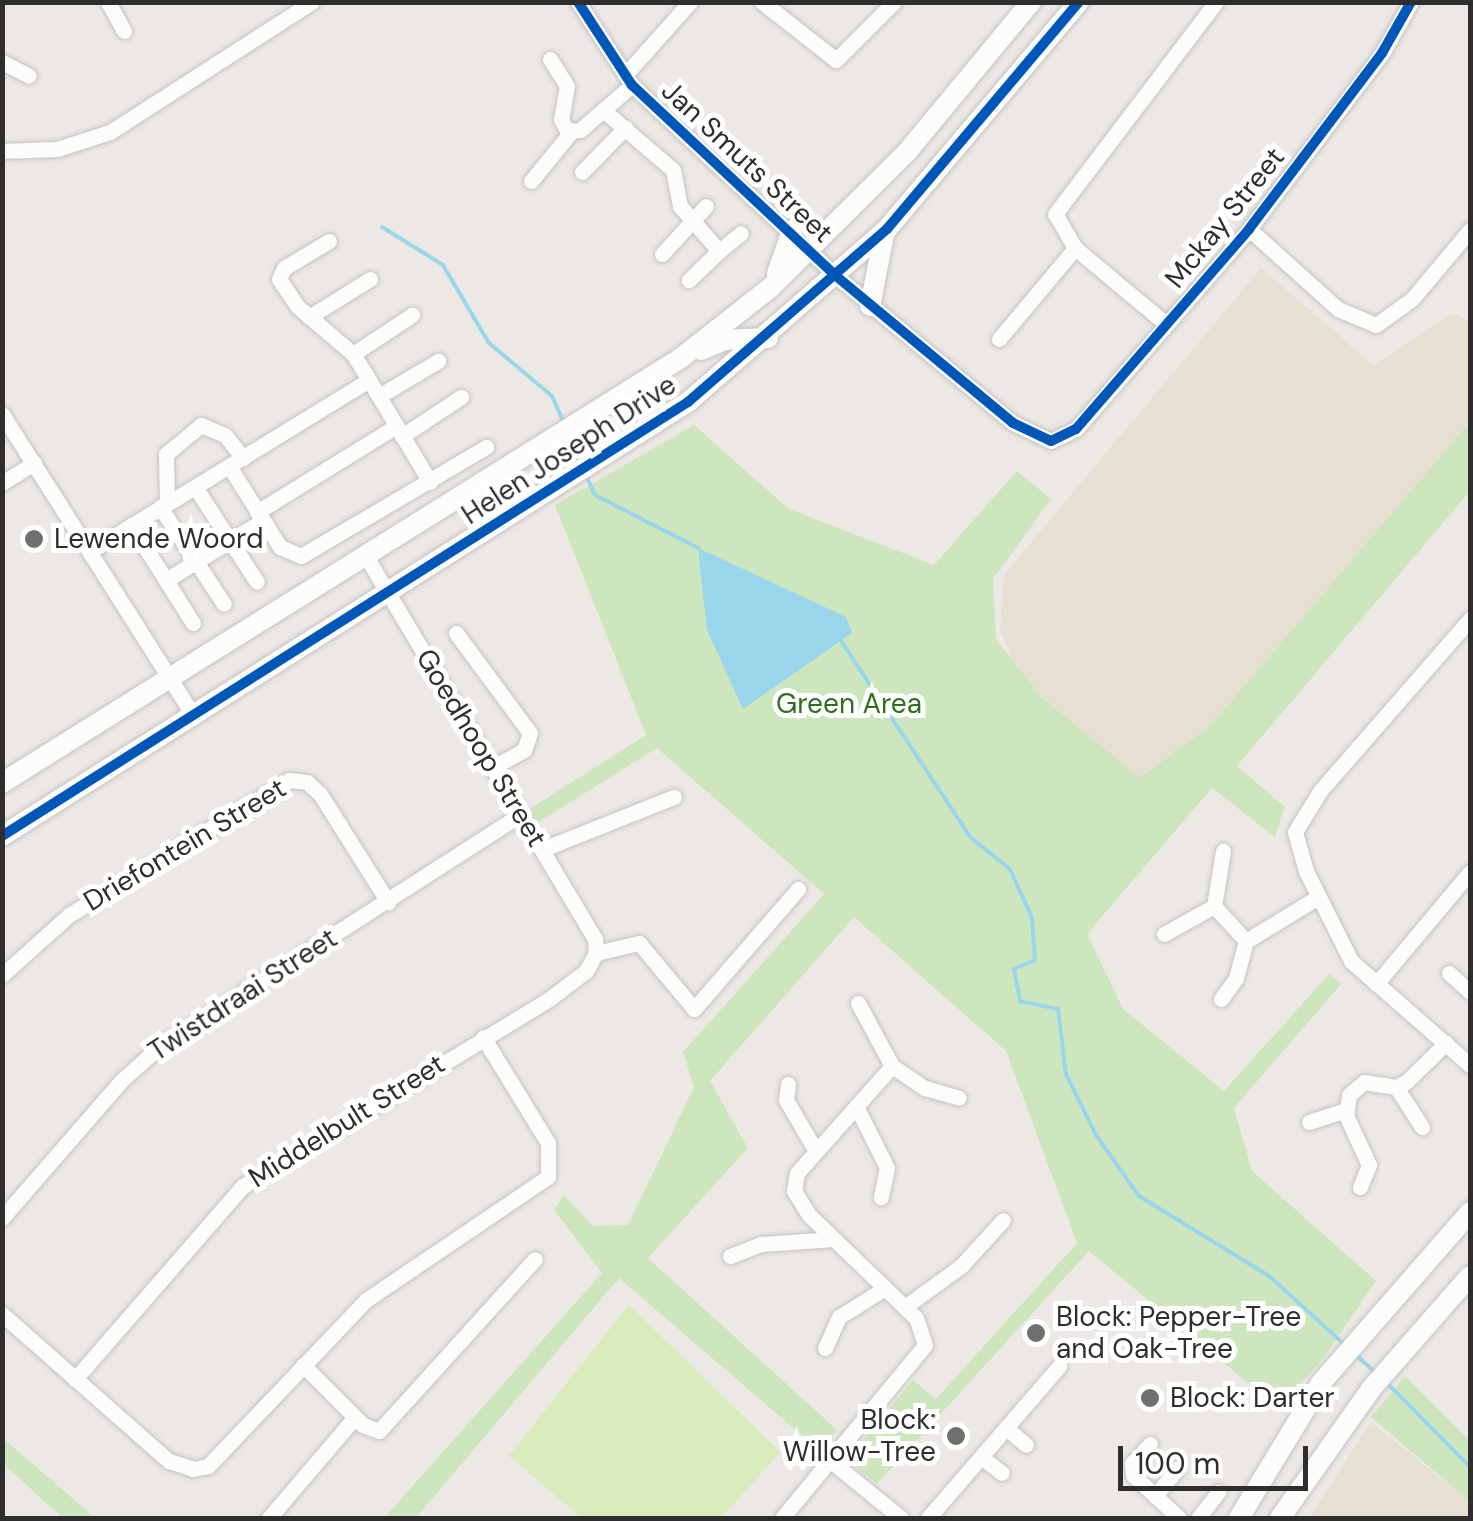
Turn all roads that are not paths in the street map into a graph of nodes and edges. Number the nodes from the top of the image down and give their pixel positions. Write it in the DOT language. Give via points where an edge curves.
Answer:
graph roads {
  1 [pos="108,2"];
  2 [pos="312,2"];
  3 [pos="578,2"];
  4 [pos="690,2"];
  5 [pos="762,2"];
  6 [pos="894,2"];
  7 [pos="1032,2"];
  8 [pos="1079,2"];
  9 [pos="1216,2"];
  10 [pos="1411,2"];
  11 [pos="124,31"];
  12 [pos="550,60"];
  13 [pos="2,62"];
  14 [pos="29,76"];
  15 [pos="629,80"];
  16 [pos="604,110"];
  17 [pos="624,128"];
  18 [pos="572,132"];
  19 [pos="2,151"];
  20 [pos="582,172"];
  21 [pos="531,181"];
  22 [pos="706,206"];
  23 [pos="691,221"];
  24 [pos="886,229"];
  25 [pos="1249,229"];
  26 [pos="1470,230"];
  27 [pos="792,232"];
  28 [pos="741,233"];
  29 [pos="329,241"];
  30 [pos="1075,248"];
  31 [pos="810,250"];
  32 [pos="720,251"];
  33 [pos="662,254"];
  34 [pos="370,279"];
  35 [pos="689,280"];
  36 [pos="842,282"];
  37 [pos="770,288"];
  38 [pos="870,306"];
  39 [pos="412,316"];
  40 [pos="309,317"];
  41 [pos="1166,324"];
  42 [pos="768,338"];
  43 [pos="999,339"];
  44 [pos="352,354"];
  45 [pos="680,358"];
  46 [pos="438,360"];
  47 [pos="368,380"];
  48 [pos="379,396"];
  49 [pos="460,397"];
  50 [pos="2,414"];
  51 [pos="399,431"];
  52 [pos="1052,441"];
  53 [pos="486,447"];
  54 [pos="236,462"];
  55 [pos="34,463"];
  56 [pos="430,482"];
  57 [pos="2,483"];
  58 [pos="196,487"];
  59 [pos="163,505"];
  60 [pos="260,517"];
  61 [pos="131,525"];
  62 [pos="229,542"];
  63 [pos="90,551"];
  64 [pos="367,558"];
  65 [pos="195,562"];
  66 [pos="166,580"];
  67 [pos="257,582"];
  68 [pos="386,592"];
  69 [pos="224,604"];
  70 [pos="1470,620"];
  71 [pos="193,623"];
  72 [pos="456,633"];
  73 [pos="170,678"];
  74 [pos="192,714"];
  75 [pos="492,767"];
  76 [pos="2,783"];
  77 [pos="674,798"];
  78 [pos="521,814"];
  79 [pos="2,836"];
  80 [pos="543,849"];
  81 [pos="1223,851"];
  82 [pos="1470,872"];
  83 [pos="798,889"];
  84 [pos="1318,897"];
  85 [pos="388,902"];
  86 [pos="1214,906"];
  87 [pos="1164,934"];
  88 [pos="1246,940"];
  89 [pos="595,946"];
  90 [pos="1448,972"];
  91 [pos="2,975"];
  92 [pos="1376,984"];
  93 [pos="1470,992"];
  94 [pos="1221,999"];
  95 [pos="858,1003"];
  96 [pos="482,1037"];
  97 [pos="1446,1043"];
  98 [pos="1467,1054"];
  99 [pos="892,1066"];
  100 [pos="788,1084"];
  101 [pos="1396,1088"];
  102 [pos="959,1098"];
  103 [pos="856,1106"];
  104 [pos="1346,1110"];
  105 [pos="1310,1122"];
  106 [pos="1422,1127"];
  107 [pos="816,1151"];
  108 [pos="1360,1187"];
  109 [pos="882,1197"];
  110 [pos="1470,1212"];
  111 [pos="2,1218"];
  112 [pos="1004,1220"];
  113 [pos="834,1239"];
  114 [pos="730,1256"];
  115 [pos="534,1259"];
  116 [pos="1470,1276"];
  117 [pos="885,1288"];
  118 [pos="906,1306"];
  119 [pos="2,1314"];
  120 [pos="825,1348"];
  121 [pos="303,1365"];
  122 [pos="1059,1366"];
  123 [pos="75,1379"];
  124 [pos="354,1418"];
  125 [pos="1006,1428"];
  126 [pos="1150,1444"];
  127 [pos="1026,1446"];
  128 [pos="981,1456"];
  129 [pos="832,1462"];
  130 [pos="1177,1469"];
  131 [pos="1002,1473"];
  132 [pos="1218,1492"];
  133 [pos="1154,1496"];
  134 [pos="269,1518"];
  135 [pos="782,1518"];
  136 [pos="902,1518"];
  137 [pos="928,1518"];
  138 [pos="1179,1518"];
  139 [pos="1198,1518"];
  140 [pos="1239,1518"];
  141 [pos="1280,1518"];
  1 -- 11 [label="street"];
  2 -- 19 [label="street" via="110,132 57,149"];
  3 -- 15 [label="street, Jan Smuts Street"];
  4 -- 15 [label="street"];
  5 -- 6 [label="street" via="836,60 866,38"];
  7 -- 31 [label="street, Helen Joseph Drive" via="960,94"];
  8 -- 24 [label="street, Helen Joseph Drive"];
  9 -- 30 [label="street" via="1060,200 1059,228"];
  10 -- 25 [label="street, Mckay Street" via="1382,53"];
  12 -- 18 [label="street" via="566,86 562,119"];
  13 -- 14 [label="street"];
  15 -- 16 [label="street"];
  15 -- 27 [label="street, Jan Smuts Street"];
  16 -- 17 [label="street"];
  16 -- 18 [label="street"];
  17 -- 20 [label="street"];
  17 -- 23 [label="street" via="672,170 680,206"];
  18 -- 21 [label="street"];
  22 -- 23 [label="street"];
  23 -- 32 [label="street"];
  23 -- 33 [label="street"];
  24 -- 36 [label="street, Helen Joseph Drive"];
  24 -- 38 [label="street"];
  25 -- 26 [label="street" via="1338,309 1376,326 1412,299"];
  25 -- 41 [label="street, Mckay Street"];
  27 -- 31 [label="street, Jan Smuts Street"];
  27 -- 37 [label="street"];
  28 -- 32 [label="street"];
  29 -- 40 [label="street" via="280,272 288,296"];
  30 -- 41 [label="street"];
  30 -- 43 [label="street"];
  31 -- 36 [label="street, Jan Smuts Street"];
  31 -- 37 [label="street, Helen Joseph Drive"];
  32 -- 35 [label="street"];
  34 -- 40 [label="street"];
  36 -- 38 [label="street, Jan Smuts Street"];
  36 -- 42 [label="street, Helen Joseph Drive" via="807,302"];
  37 -- 45 [label="street, Helen Joseph Drive"];
  38 -- 52 [label="street, Jan Smuts Street" via="1014,423"];
  39 -- 44 [label="street"];
  40 -- 44 [label="street"];
  41 -- 52 [label="street, Mckay Street" via="1076,429"];
  42 -- 45 [label="street" via="724,340"];
  42 -- 68 [label="street, Helen Joseph Drive" via="648,430"];
  44 -- 47 [label="street"];
  45 -- 64 [label="street, Helen Joseph Drive"];
  46 -- 48 [label="street"];
  47 -- 48 [label="street"];
  47 -- 54 [label="street"];
  48 -- 51 [label="street"];
  49 -- 51 [label="street"];
  50 -- 55 [label="street"];
  51 -- 56 [label="street"];
  51 -- 60 [label="street"];
  53 -- 56 [label="street"];
  54 -- 58 [label="street"];
  54 -- 59 [label="street" via="225,435 201,426 166,454"];
  54 -- 60 [label="street"];
  55 -- 57 [label="street"];
  55 -- 63 [label="street"];
  56 -- 60 [label="street" via="313,553 292,556"];
  58 -- 59 [label="street"];
  58 -- 62 [label="street"];
  59 -- 61 [label="street"];
  59 -- 65 [label="street"];
  60 -- 62 [label="street"];
  61 -- 63 [label="street"];
  61 -- 66 [label="street"];
  62 -- 65 [label="street"];
  62 -- 67 [label="street"];
  63 -- 73 [label="street"];
  64 -- 68 [label="street, Goedhoop Street"];
  64 -- 73 [label="street, Helen Joseph Drive"];
  65 -- 66 [label="street"];
  65 -- 69 [label="street"];
  66 -- 71 [label="street"];
  68 -- 74 [label="street, Helen Joseph Drive"];
  68 -- 75 [label="street, Goedhoop Street"];
  70 -- 84 [label="street" via="1320,790 1295,832"];
  72 -- 75 [label="street" via="530,733 524,750"];
  73 -- 74 [label="street"];
  73 -- 76 [label="street, Helen Joseph Drive"];
  74 -- 79 [label="street, Helen Joseph Drive"];
  75 -- 78 [label="street, Goedhoop Street"];
  77 -- 80 [label="street"];
  78 -- 80 [label="street, Goedhoop Street"];
  78 -- 85 [label="street, Twistdraai Street"];
  80 -- 89 [label="street, Goedhoop Street"];
  81 -- 86 [label="street"];
  82 -- 92 [label="street"];
  83 -- 89 [label="street" via="694,1008 639,943"];
  84 -- 88 [label="street"];
  84 -- 92 [label="street" via="1352,961"];
  85 -- 91 [label="street, Driefontein Street" via="320,794 307,782 288,780 68,914"];
  85 -- 111 [label="street, Twistdraai Street" via="138,1063"];
  86 -- 87 [label="street"];
  86 -- 88 [label="street"];
  88 -- 94 [label="street" via="1236,978"];
  89 -- 96 [label="street, Middelbult Street" via="572,983"];
  90 -- 93 [label="street"];
  92 -- 97 [label="street"];
  95 -- 99 [label="street"];
  96 -- 121 [label="street" via="548,1143 548,1177 366,1300"];
  96 -- 123 [label="street, Middelbult Street" via="243,1186"];
  97 -- 98 [label="street"];
  97 -- 101 [label="street"];
  99 -- 102 [label="street" via="925,1088"];
  99 -- 103 [label="street"];
  100 -- 107 [label="street" via="786,1100"];
  101 -- 104 [label="street" via="1364,1082 1349,1095"];
  101 -- 106 [label="street"];
  103 -- 107 [label="street"];
  103 -- 109 [label="street" via="887,1168"];
  104 -- 105 [label="street"];
  104 -- 108 [label="street" via="1369,1165"];
  107 -- 113 [label="street" via="797,1173 794,1191"];
  110 -- 140 [label="street" via="1342,1356"];
  112 -- 118 [label="street" via="962,1266"];
  113 -- 114 [label="street" via="762,1244"];
  113 -- 117 [label="street"];
  115 -- 124 [label="street" via="387,1426 371,1430"];
  116 -- 141 [label="street" via="1371,1389"];
  117 -- 118 [label="street"];
  117 -- 120 [label="street" via="839,1317"];
  118 -- 129 [label="street" via="923,1326 925,1345"];
  119 -- 123 [label="street"];
  121 -- 123 [label="street" via="208,1466 193,1470 169,1461"];
  121 -- 124 [label="street"];
  122 -- 125 [label="street"];
  124 -- 134 [label="street"];
  125 -- 127 [label="street"];
  125 -- 128 [label="street"];
  126 -- 133 [label="street" via="1131,1469"];
  128 -- 131 [label="street"];
  128 -- 137 [label="street"];
  129 -- 135 [label="street"];
  129 -- 136 [label="street"];
  130 -- 133 [label="street"];
  132 -- 139 [label="street"];
  133 -- 138 [label="street"];
}
